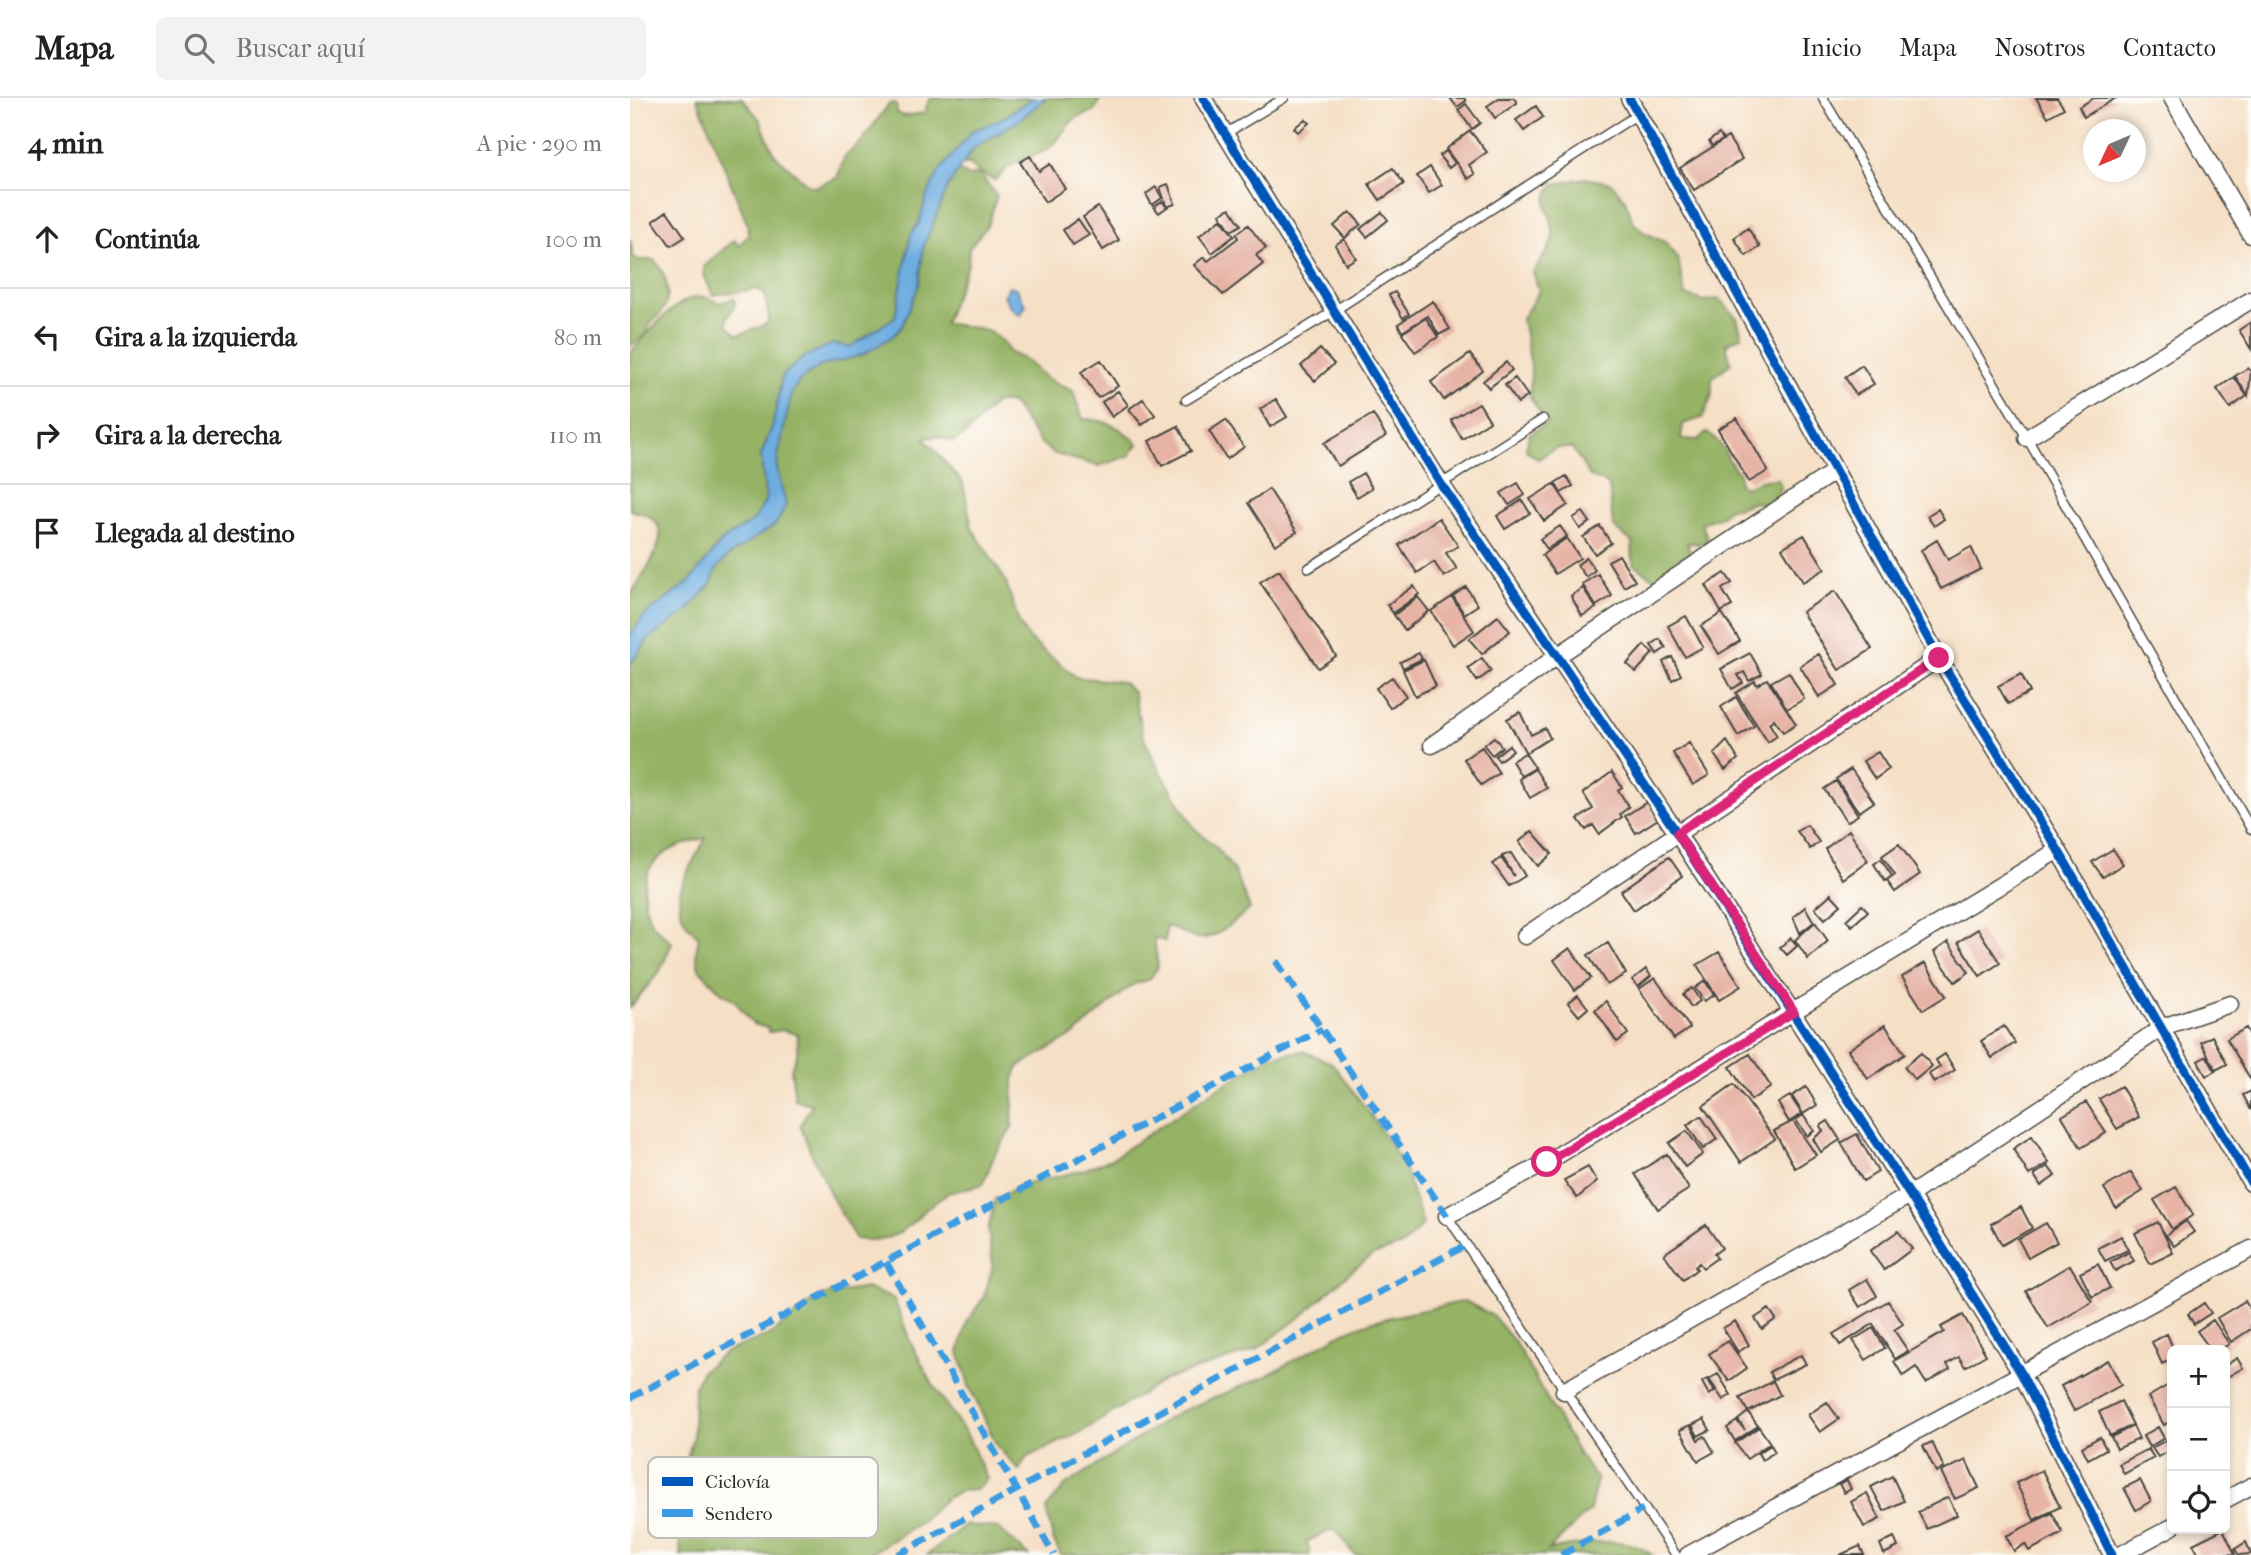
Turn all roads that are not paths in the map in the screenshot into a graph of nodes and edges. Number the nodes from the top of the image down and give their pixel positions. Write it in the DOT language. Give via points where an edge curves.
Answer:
graph roads {
  1 [pos="1203,98"];
  2 [pos="1283,98"];
  3 [pos="1629,98"];
  4 [pos="1824,98"];
  5 [pos="2172,98"];
  6 [pos="1638,114"];
  7 [pos="1225,134"];
  8 [pos="2251,235"];
  9 [pos="2251,300"];
  10 [pos="1334,311"];
  11 [pos="1186,400"];
  12 [pos="1543,419"];
  13 [pos="2027,438"];
  14 [pos="1835,471"];
  15 [pos="1441,484"];
  16 [pos="1309,568"];
  17 [pos="1556,657"];
  18 [pos="1939,658"];
  19 [pos="1432,745"];
  20 [pos="2251,829"];
  21 [pos="1677,833"];
  22 [pos="2058,850"];
  23 [pos="1525,936"];
  24 [pos="2230,1004"];
  25 [pos="1794,1012"];
  26 [pos="2163,1027"];
  27 [pos="2251,1183"];
  28 [pos="1910,1195"];
  29 [pos="1447,1216"];
  30 [pos="2251,1249"];
  31 [pos="2021,1373"];
  32 [pos="1564,1391"];
  33 [pos="2251,1486"];
  34 [pos="2230,1497"];
  35 [pos="2167,1530"];
  36 [pos="1676,1555"];
  37 [pos="1688,1555"];
  38 [pos="2112,1555"];
  39 [pos="2120,1555"];
  1 -- 7 [label="street"];
  2 -- 7 [label="lane"];
  3 -- 6 [label="street"];
  4 -- 13 [label="lane"];
  5 -- 8 [label="street"];
  6 -- 10 [label="lane"];
  6 -- 14 [label="street"];
  7 -- 10 [label="street"];
  9 -- 13 [label="street"];
  10 -- 11 [label="lane"];
  10 -- 15 [label="street"];
  12 -- 15 [label="lane"];
  13 -- 20 [label="lane"];
  14 -- 17 [label="street"];
  14 -- 18 [label="street"];
  15 -- 16 [label="lane"];
  15 -- 17 [label="street"];
  17 -- 19 [label="street"];
  17 -- 21 [label="street"];
  18 -- 21 [label="street"];
  18 -- 22 [label="street"];
  21 -- 23 [label="street"];
  21 -- 25 [label="street"];
  22 -- 25 [label="street"];
  22 -- 26 [label="street"];
  24 -- 26 [label="street"];
  25 -- 28 [label="street"];
  25 -- 29 [label="street" via="1547,1162"];
  26 -- 27 [label="street"];
  26 -- 28 [label="street"];
  28 -- 31 [label="street"];
  28 -- 32 [label="street"];
  29 -- 32 [label="lane"];
  30 -- 31 [label="street"];
  31 -- 37 [label="street"];
  31 -- 38 [label="street"];
  32 -- 36 [label="lane"];
  33 -- 34 [label="street"];
  35 -- 39 [label="street"];
}
